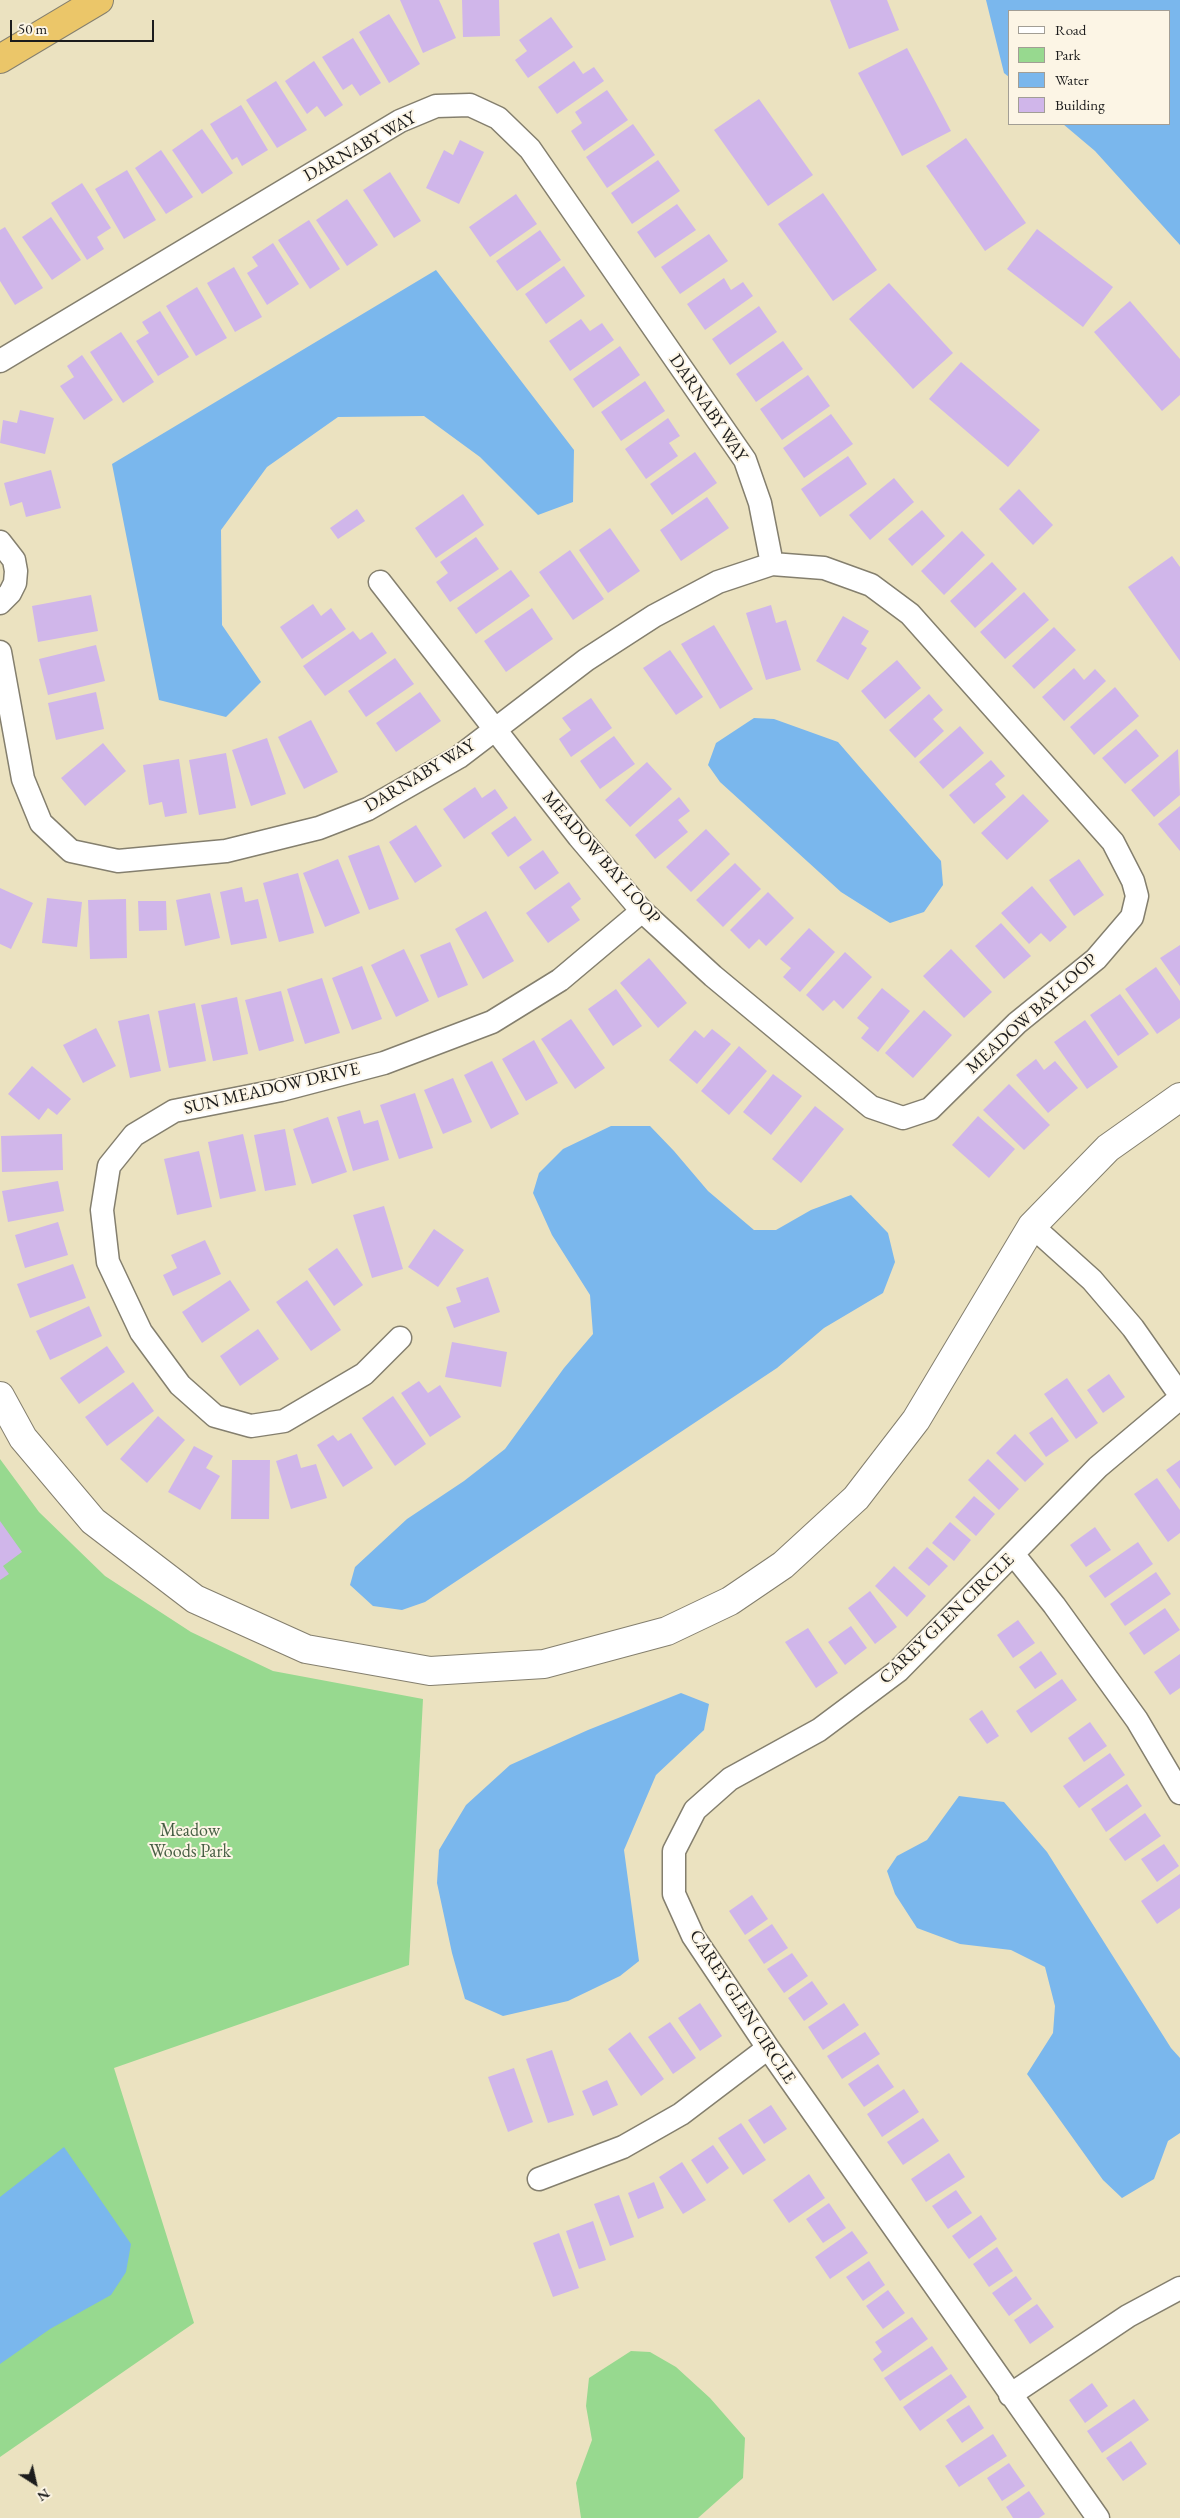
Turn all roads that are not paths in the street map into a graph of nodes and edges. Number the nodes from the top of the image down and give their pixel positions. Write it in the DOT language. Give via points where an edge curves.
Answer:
graph roads {
  1 [pos="98,0"];
  2 [pos="0,59"];
  3 [pos="0,361"];
  4 [pos="0,542"];
  5 [pos="772,564"];
  6 [pos="380,582"];
  7 [pos="0,603"];
  8 [pos="0,652"];
  9 [pos="494,729"];
  10 [pos="642,911"];
  11 [pos="1180,1097"];
  12 [pos="1032,1226"];
  13 [pos="400,1338"];
  14 [pos="0,1396"];
  15 [pos="1180,1397"];
  16 [pos="1014,1555"];
  17 [pos="1180,1793"];
  18 [pos="768,2048"];
  19 [pos="539,2179"];
  20 [pos="1180,2288"];
  21 [pos="1010,2395"];
  22 [pos="1098,2518"];
  1 -- 2 [label="highway"];
  3 -- 5 [label="street, DARNABY WAY" via="400,121 436,106 470,105 498,118 530,149 745,460 760,503"];
  4 -- 7 [label="street" via="14,560 16,571 10,593"];
  5 -- 9 [label="street, DARNABY WAY" via="718,582 654,616 586,660"];
  5 -- 10 [label="street, MEADOW BAY LOOP" via="824,568 871,585 910,614 1113,842 1137,896 1132,917 1096,959 1017,1023 930,1109 903,1118 871,1107 713,976"];
  6 -- 9 [label="street, MEADOW BAY LOOP"];
  8 -- 9 [label="street, DARNABY WAY" via="23,779 41,823 71,851 118,860 226,851 319,828 368,809 459,757"];
  9 -- 10 [label="street, MEADOW BAY LOOP"];
  10 -- 13 [label="street, SUN MEADOW DRIVE" via="560,980 492,1022 384,1063 281,1090 174,1111 134,1135 109,1166 102,1210 108,1262 141,1332 180,1385 215,1416 251,1426 284,1421 364,1374"];
  11 -- 12 [label="street" via="1108,1148"];
  12 -- 14 [label="street" via="916,1420 856,1498 783,1565 730,1601 668,1630 544,1664 430,1671 306,1649 195,1599 93,1521 23,1438"];
  12 -- 15 [label="street, CAREY GLEN CIRCLE" via="1092,1280 1133,1328"];
  15 -- 16 [label="street, CAREY GLEN CIRCLE" via="1098,1467"];
  16 -- 17 [label="street" via="1137,1720"];
  16 -- 18 [label="street, CAREY GLEN CIRCLE" via="898,1671 819,1730 730,1779 695,1810 674,1852 674,1894 693,1936"];
  18 -- 19 [label="street" via="681,2114 623,2147"];
  18 -- 21 [label="street, CAREY GLEN CIRCLE"];
  20 -- 21 [label="street" via="1128,2316"];
  21 -- 22 [label="street, CAREY GLEN CIRCLE"];
}
